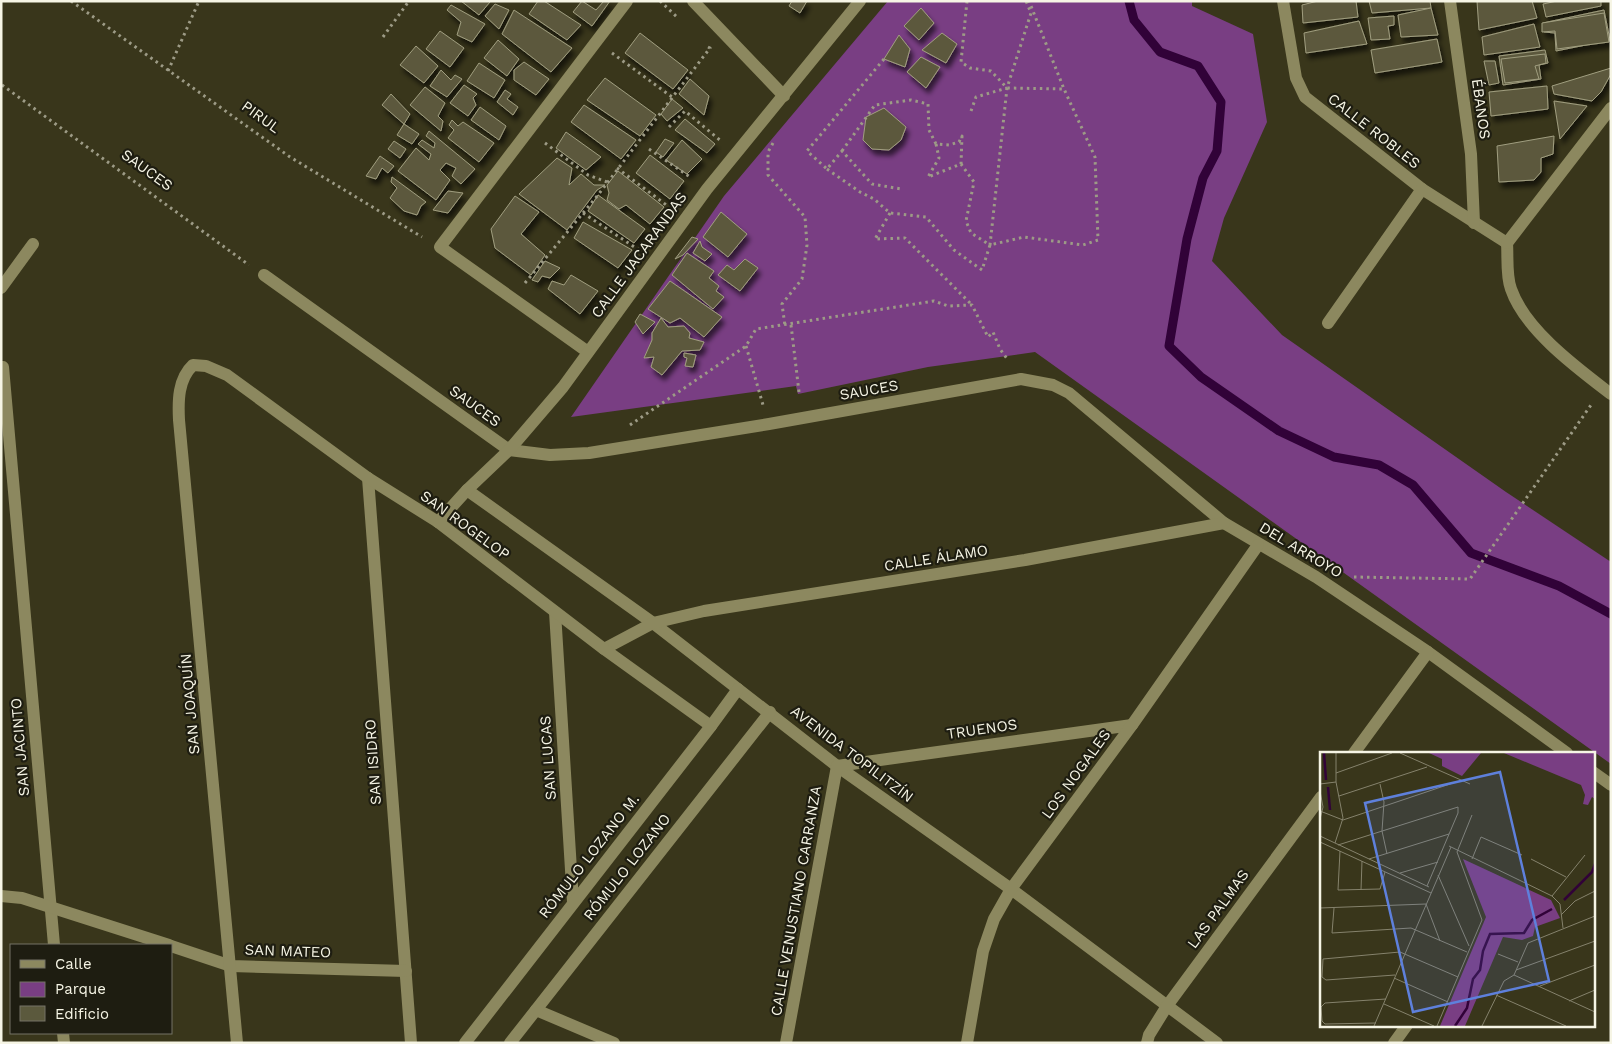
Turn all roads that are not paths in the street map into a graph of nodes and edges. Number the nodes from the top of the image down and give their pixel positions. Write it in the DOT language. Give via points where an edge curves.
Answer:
graph roads {
  1 [pos="627,1"];
  2 [pos="693,1"];
  3 [pos="860,1"];
  4 [pos="1284,1"];
  5 [pos="1450,1"];
  6 [pos="784,96"];
  7 [pos="1611,108"];
  8 [pos="1422,189"];
  9 [pos="1474,222"];
  10 [pos="1507,243"];
  11 [pos="33,244"];
  12 [pos="264,275"];
  13 [pos="1,288"];
  14 [pos="1328,323"];
  15 [pos="588,352"];
  16 [pos="193,365"];
  17 [pos="3,367"];
  18 [pos="1021,379"];
  19 [pos="1607,391"];
  20 [pos="509,450"];
  21 [pos="368,478"];
  22 [pos="467,490"];
  23 [pos="438,522"];
  24 [pos="1224,523"];
  25 [pos="1258,545"];
  26 [pos="555,612"];
  27 [pos="653,624"];
  28 [pos="604,649"];
  29 [pos="1428,652"];
  30 [pos="738,689"];
  31 [pos="770,712"];
  32 [pos="711,726"];
  33 [pos="1132,726"];
  34 [pos="1355,752"];
  35 [pos="1566,752"];
  36 [pos="837,766"];
  37 [pos="1595,776"];
  38 [pos="1611,785"];
  39 [pos="1320,798"];
  40 [pos="1011,889"];
  41 [pos="1,896"];
  42 [pos="573,902"];
  43 [pos="50,907"];
  44 [pos="54,944"];
  45 [pos="164,944"];
  46 [pos="172,947"];
  47 [pos="230,966"];
  48 [pos="406,971"];
  49 [pos="1167,1006"];
  50 [pos="536,1010"];
  51 [pos="1406,1026"];
  52 [pos="237,1043"];
  53 [pos="411,1043"];
  54 [pos="465,1043"];
  55 [pos="510,1043"];
  56 [pos="614,1043"];
  57 [pos="786,1043"];
  58 [pos="967,1043"];
  59 [pos="1147,1043"];
  60 [pos="1217,1043"];
  61 [pos="1394,1043"];
  1 -- 15 [label="street" via="440,247"];
  2 -- 6 [label="street"];
  3 -- 6 [label="street, CALLE JACARANDAS"];
  4 -- 8 [label="street, CALLE ROBLES" via="1296,78 1305,97"];
  5 -- 9 [label="street, ÉBANOS" via="1471,154"];
  6 -- 15 [label="street, CALLE JACARANDAS" via="707,189"];
  7 -- 10 [label="street"];
  8 -- 9 [label="street, CALLE ROBLES"];
  8 -- 14 [label="street"];
  9 -- 10 [label="street, CALLE ROBLES"];
  10 -- 19 [label="street" via="1510,288 1518,306 1533,328"];
  11 -- 13 [label="street"];
  12 -- 20 [label="street, SAUCES"];
  15 -- 20 [label="street, CALLE JACARANDAS" via="563,387"];
  16 -- 21 [label="street, SAN ROGELOP" via="206,366 227,375"];
  16 -- 47 [label="street, SAN JOAQUÍN" via="187,371 179,393 179,420"];
  17 -- 43 [label="street, SAN JACINTO"];
  18 -- 20 [label="street, SAUCES" via="582,454 550,455"];
  18 -- 24 [label="street, DEL ARROYO" via="1053,385 1069,393"];
  20 -- 22 [label="street, CALLE JACARANDAS"];
  21 -- 23 [label="street, SAN ROGELOP"];
  21 -- 48 [label="street, SAN ISIDRO"];
  22 -- 23 [label="street, CALLE JACARANDAS"];
  22 -- 27 [label="street, AVENIDA TOPILITZÍN"];
  23 -- 26 [label="street, SAN ROGELOP"];
  24 -- 25 [label="street, DEL ARROYO"];
  24 -- 27 [label="street, CALLE ÁLAMO" via="1025,560 704,612"];
  25 -- 29 [label="street, DEL ARROYO" via="1316,577"];
  25 -- 33 [label="street, LOS NOGALES"];
  26 -- 28 [label="street, SAN ROGELOP"];
  26 -- 42 [label="street, SAN LUCAS"];
  27 -- 28 [label="street, CALLE ÁLAMO"];
  27 -- 30 [label="street, AVENIDA TOPILITZÍN"];
  28 -- 32 [label="street, SAN ROGELOP"];
  29 -- 34 [label="street"];
  29 -- 35 [label="street, DEL ARROYO"];
  30 -- 31 [label="street, AVENIDA TOPILITZÍN"];
  30 -- 32 [label="street, RÓMULO LOZANO M."];
  31 -- 36 [label="street, AVENIDA TOPILITZÍN"];
  31 -- 50 [label="street, RÓMULO LOZANO"];
  32 -- 42 [label="street, RÓMULO LOZANO M."];
  33 -- 36 [label="street, TRUENOS"];
  33 -- 40 [label="street, LOS NOGALES"];
  36 -- 40 [label="street, AVENIDA TOPILITZÍN"];
  36 -- 57 [label="street, CALLE VENUSTIANO CARRANZA"];
  37 -- 38 [label="street"];
  39 -- 49 [label="street, LAS PALMAS"];
  40 -- 49 [label="street, AVENIDA TOPILITZÍN"];
  40 -- 58 [label="street, LOS NOGALES" via="994,919 985,944"];
  41 -- 43 [label="street, SAN MATEO" via="22,898"];
  42 -- 54 [label="street, RÓMULO LOZANO M."];
  43 -- 44 [label="street, SAN JACINTO"];
  43 -- 45 [label="street, SAN MATEO"];
  46 -- 47 [label="street, SAN MATEO"];
  47 -- 48 [label="street, SAN MATEO"];
  47 -- 52 [label="street, SAN JOAQUÍN"];
  48 -- 53 [label="street, SAN ISIDRO"];
  49 -- 59 [label="street, LAS PALMAS"];
  49 -- 60 [label="street, AVENIDA TOPILITZÍN"];
  50 -- 55 [label="street, RÓMULO LOZANO"];
  50 -- 56 [label="street"];
  51 -- 61 [label="street"];
}
